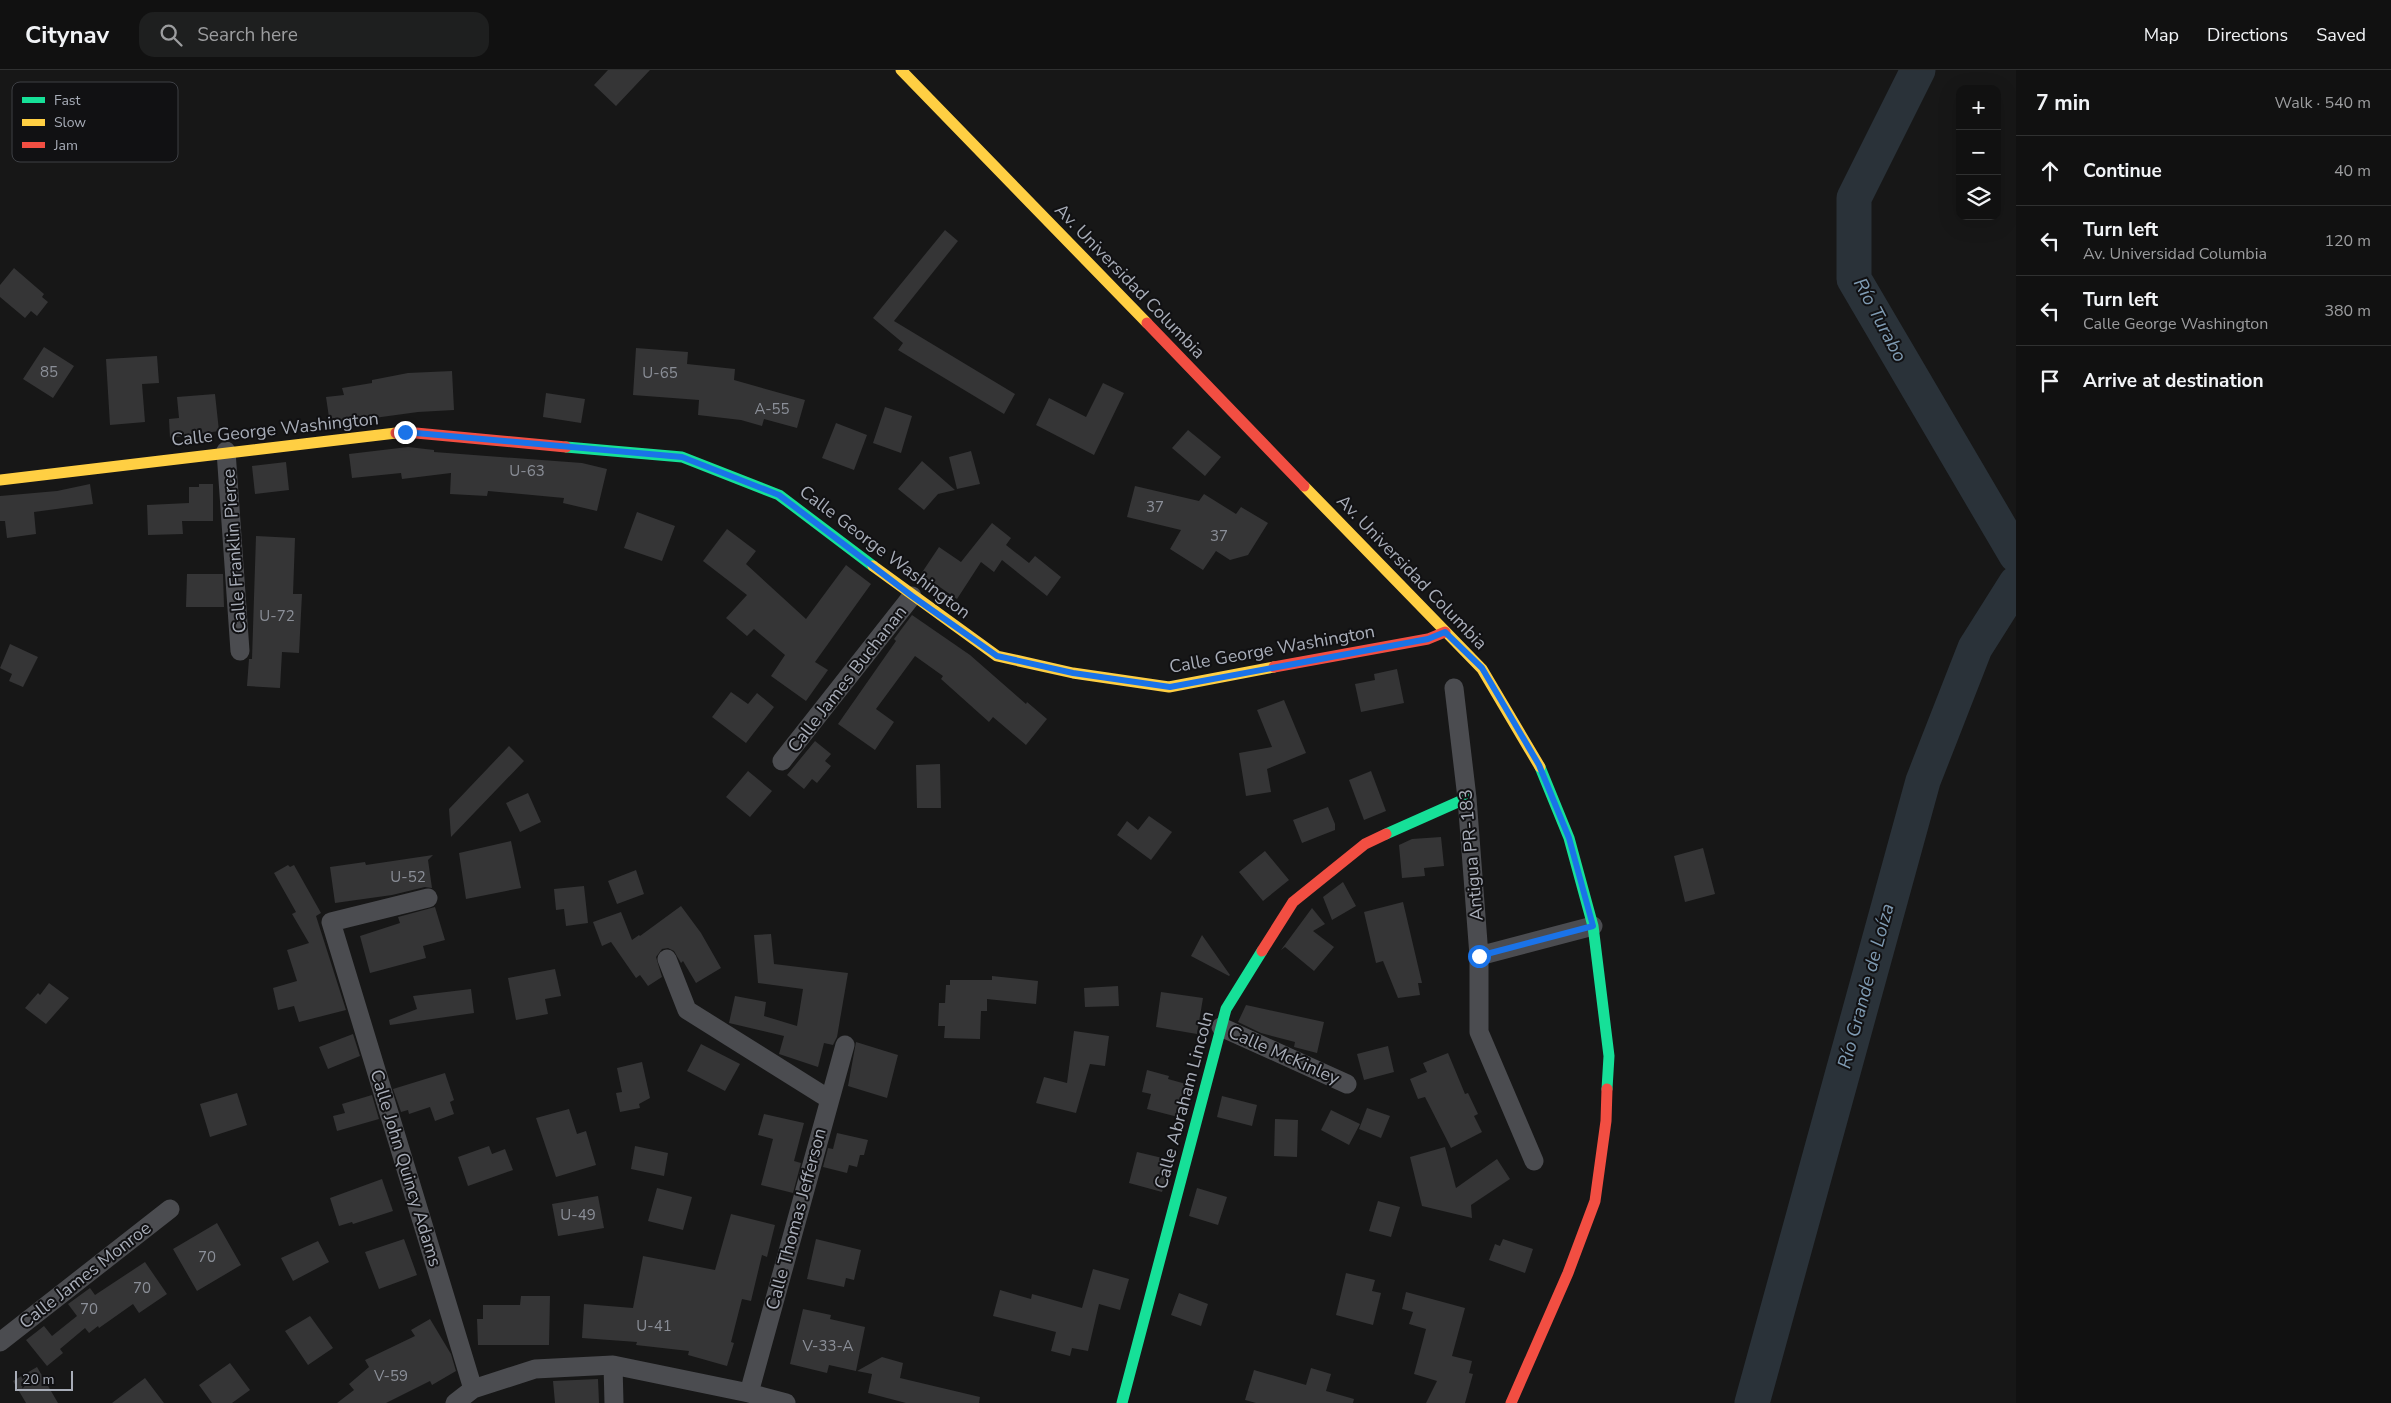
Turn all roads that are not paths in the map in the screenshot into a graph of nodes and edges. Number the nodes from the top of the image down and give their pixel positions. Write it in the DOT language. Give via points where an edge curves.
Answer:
graph roads {
  1 [pos="901,70"];
  2 [pos="226,451"];
  3 [pos="0,480"];
  4 [pos="912,596"];
  5 [pos="1445,632"];
  6 [pos="240,651"];
  7 [pos="1454,688"];
  8 [pos="782,762"];
  9 [pos="1467,798"];
  10 [pos="428,898"];
  11 [pos="1593,926"];
  12 [pos="1479,956"];
  13 [pos="667,958"];
  14 [pos="1221,1027"];
  15 [pos="844,1045"];
  16 [pos="1347,1084"];
  17 [pos="829,1098"];
  18 [pos="1534,1162"];
  19 [pos="170,1209"];
  20 [pos="0,1342"];
  21 [pos="613,1365"];
  22 [pos="473,1389"];
  23 [pos="748,1393"];
  24 [pos="455,1403"];
  25 [pos="614,1403"];
  26 [pos="786,1403"];
  27 [pos="1122,1403"];
  28 [pos="1511,1403"];
  1 -- 5 [label="street, Av. Universidad Columbia"];
  2 -- 3 [label="street, Calle George Washington"];
  2 -- 4 [label="street, Calle George Washington" via="405,432 682,457 779,495"];
  2 -- 6 [label="street, Calle Franklin Pierce"];
  4 -- 5 [label="street, Calle George Washington" via="997,656 1073,673 1170,687 1428,639"];
  4 -- 8 [label="street, Calle James Buchanan"];
  5 -- 11 [label="street, Av. Universidad Columbia" via="1482,668 1539,765 1569,838"];
  7 -- 9 [label="street, Antigua PR-183"];
  9 -- 12 [label="street, Antigua PR-183"];
  9 -- 14 [label="street, Calle Abraham Lincoln" via="1365,844 1293,902 1226,1009"];
  10 -- 22 [label="street, Calle John Quincy Adams" via="330,922"];
  11 -- 12 [label="street"];
  11 -- 28 [label="street, Av. Universidad Columbia" via="1610,1056 1606,1121 1594,1201 1568,1272"];
  12 -- 18 [label="street, Antigua PR-183" via="1480,1032"];
  13 -- 17 [label="street" via="687,1010"];
  14 -- 16 [label="street, Calle McKinley"];
  14 -- 27 [label="street, Calle Abraham Lincoln"];
  15 -- 17 [label="street, Calle Thomas Jefferson"];
  17 -- 23 [label="street, Calle Thomas Jefferson"];
  19 -- 20 [label="street, Calle James Monroe"];
  21 -- 22 [label="street" via="535,1369"];
  21 -- 23 [label="street"];
  21 -- 25 [label="street"];
  22 -- 24 [label="street"];
  23 -- 26 [label="street"];
}
